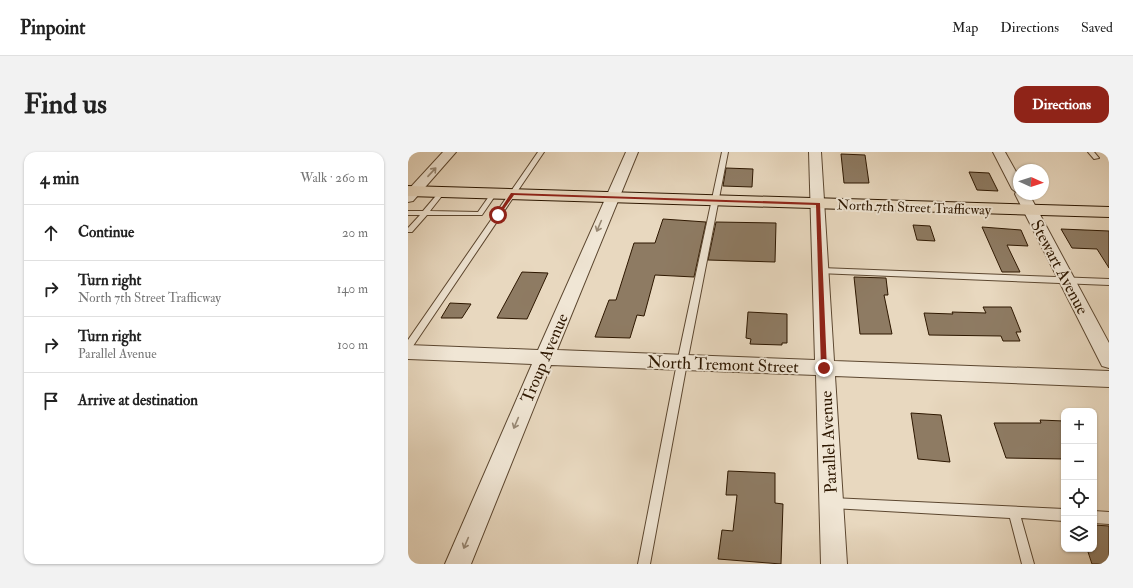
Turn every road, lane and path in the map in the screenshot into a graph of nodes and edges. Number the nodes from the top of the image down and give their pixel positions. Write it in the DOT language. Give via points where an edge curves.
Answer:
graph roads {
  1 [pos="450,152"];
  2 [pos="541,152"];
  3 [pos="632,152"];
  4 [pos="725,152"];
  5 [pos="816,152"];
  6 [pos="999,152"];
  7 [pos="1091,152"];
  8 [pos="1096,158"];
  9 [pos="1013,178"];
  10 [pos="442,192"];
  11 [pos="410,193"];
  12 [pos="494,193"];
  13 [pos="512,194"];
  14 [pos="612,197"];
  15 [pos="1025,200"];
  16 [pos="716,201"];
  17 [pos="818,204"];
  18 [pos="1030,210"];
  19 [pos="1109,212"];
  20 [pos="408,213"];
  21 [pos="425,213"];
  22 [pos="480,214"];
  23 [pos="498,215"];
  24 [pos="408,230"];
  25 [pos="821,271"];
  26 [pos="1067,280"];
  27 [pos="1109,282"];
  28 [pos="408,347"];
  29 [pos="408,352"];
  30 [pos="544,357"];
  31 [pos="1109,361"];
  32 [pos="682,363"];
  33 [pos="824,368"];
  34 [pos="1109,379"];
  35 [pos="831,503"];
  36 [pos="1014,513"];
  37 [pos="1061,516"];
  38 [pos="1097,517"];
  39 [pos="1109,518"];
  40 [pos="458,564"];
  41 [pos="644,564"];
  42 [pos="834,564"];
  43 [pos="1028,564"];
  11 -- 1 [label="street, one-way"];
  2 -- 13 [label="lane"];
  3 -- 14 [label="street, Troup Avenue"];
  4 -- 16 [label="lane"];
  5 -- 17 [label="street, Parallel Avenue"];
  6 -- 9 [label="street"];
  7 -- 8 [label="lane"];
  10 -- 11 [label="main road, North 7th Street Trafficway"];
  10 -- 12 [label="main road, North 7th Street Trafficway"];
  10 -- 21 [label="lane"];
  12 -- 13 [label="main road, North 7th Street Trafficway"];
  12 -- 22 [label="lane"];
  13 -- 14 [label="main road, North 7th Street Trafficway"];
  13 -- 23 [label="lane"];
  14 -- 16 [label="main road, North 7th Street Trafficway"];
  14 -- 30 [label="street, Troup Avenue, one-way"];
  15 -- 18 [label="street, Stewart Avenue"];
  16 -- 17 [label="main road, North 7th Street Trafficway"];
  16 -- 32 [label="lane"];
  17 -- 18 [label="main road, North 7th Street Trafficway"];
  17 -- 25 [label="street, Parallel Avenue"];
  18 -- 19 [label="main road, North 7th Street Trafficway"];
  18 -- 26 [label="street, Stewart Avenue"];
  20 -- 21 [label="lane"];
  21 -- 22 [label="lane"];
  21 -- 24 [label="lane"];
  22 -- 23 [label="lane"];
  23 -- 28 [label="lane"];
  25 -- 26 [label="lane"];
  25 -- 33 [label="street, Parallel Avenue"];
  26 -- 27 [label="lane"];
  26 -- 31 [label="street, Stewart Avenue"];
  29 -- 30 [label="street, North Tremont Street"];
  30 -- 32 [label="street, North Tremont Street"];
  30 -- 40 [label="street, Troup Avenue, one-way"];
  32 -- 33 [label="street, North Tremont Street"];
  32 -- 41 [label="lane"];
  33 -- 34 [label="street, North Tremont Street"];
  33 -- 35 [label="street, Parallel Avenue"];
  35 -- 36 [label="lane"];
  35 -- 42 [label="street, Parallel Avenue"];
  36 -- 37 [label="lane"];
  36 -- 43 [label="lane"];
  38 -- 39 [label="lane"];
}
